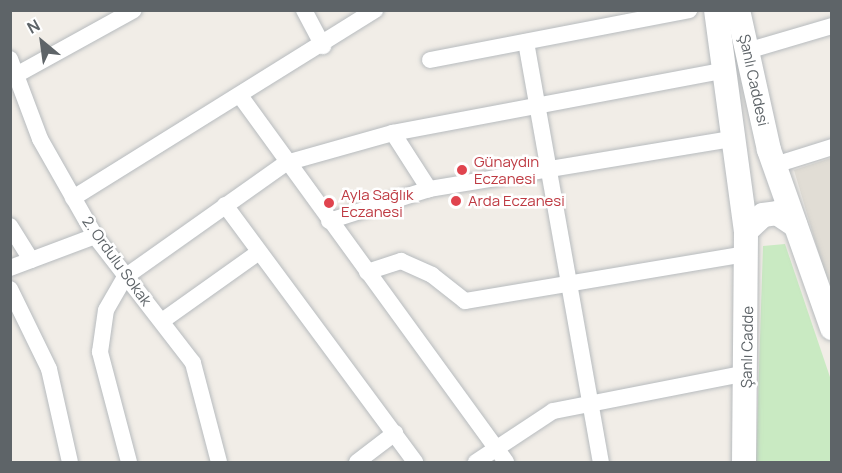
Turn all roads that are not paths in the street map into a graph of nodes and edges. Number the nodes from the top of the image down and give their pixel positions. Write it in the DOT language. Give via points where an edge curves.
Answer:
graph roads {
  1 [pos="134,10"];
  2 [pos="304,10"];
  3 [pos="689,10"];
  4 [pos="716,10"];
  5 [pos="738,10"];
  6 [pos="374,12"];
  7 [pos="831,26"];
  8 [pos="526,42"];
  9 [pos="323,46"];
  10 [pos="747,51"];
  11 [pos="430,60"];
  12 [pos="14,67"];
  13 [pos="726,70"];
  14 [pos="241,97"];
  15 [pos="537,104"];
  16 [pos="393,133"];
  17 [pos="737,138"];
  18 [pos="831,147"];
  19 [pos="772,158"];
  20 [pos="286,163"];
  21 [pos="549,167"];
  22 [pos="429,189"];
  23 [pos="73,198"];
  24 [pos="225,205"];
  25 [pos="329,221"];
  26 [pos="795,225"];
  27 [pos="10,226"];
  28 [pos="95,236"];
  29 [pos="746,242"];
  30 [pos="259,252"];
  31 [pos="31,261"];
  32 [pos="10,268"];
  33 [pos="367,272"];
  34 [pos="125,276"];
  35 [pos="569,281"];
  36 [pos="10,289"];
  37 [pos="826,292"];
  38 [pos="162,321"];
  39 [pos="831,328"];
  40 [pos="747,373"];
  41 [pos="590,403"];
  42 [pos="395,433"];
  43 [pos="496,448"];
  44 [pos="70,462"];
  45 [pos="129,462"];
  46 [pos="219,462"];
  47 [pos="357,462"];
  48 [pos="416,462"];
  49 [pos="476,462"];
  50 [pos="506,462"];
  51 [pos="601,462"];
  52 [pos="744,462"];
  1 -- 12 [label="street"];
  2 -- 9 [label="street"];
  3 -- 8 [label="street"];
  4 -- 13 [label="main road, Şanlı Cadde"];
  5 -- 10 [label="main road, Şanlı Caddesi"];
  6 -- 9 [label="street"];
  7 -- 10 [label="street"];
  8 -- 11 [label="street"];
  8 -- 15 [label="street"];
  9 -- 14 [label="street"];
  10 -- 19 [label="main road, Şanlı Caddesi"];
  12 -- 23 [label="street, 2. Ordulu Sokak" via="40,139"];
  13 -- 15 [label="street"];
  13 -- 17 [label="main road, Şanlı Cadde"];
  14 -- 20 [label="street"];
  14 -- 23 [label="street"];
  15 -- 16 [label="street"];
  15 -- 21 [label="street"];
  16 -- 20 [label="street"];
  16 -- 22 [label="street"];
  17 -- 21 [label="street"];
  17 -- 29 [label="main road, Şanlı Cadde"];
  18 -- 19 [label="street"];
  19 -- 26 [label="main road"];
  20 -- 24 [label="street"];
  20 -- 25 [label="street"];
  21 -- 22 [label="street"];
  21 -- 35 [label="street"];
  22 -- 25 [label="street"];
  23 -- 28 [label="street, 2. Ordulu Sokak"];
  24 -- 30 [label="street"];
  24 -- 34 [label="street"];
  25 -- 33 [label="street"];
  26 -- 29 [label="main road" via="777,213 763,215"];
  26 -- 37 [label="main road"];
  27 -- 31 [label="street"];
  28 -- 31 [label="street"];
  28 -- 34 [label="street, 2. Ordulu Sokak"];
  29 -- 35 [label="street"];
  29 -- 40 [label="main road, Şanlı Cadde"];
  30 -- 38 [label="street"];
  30 -- 42 [label="street"];
  31 -- 32 [label="street"];
  33 -- 35 [label="street" via="401,261 432,275 465,301"];
  33 -- 43 [label="street"];
  34 -- 38 [label="street, 2. Ordulu Sokak"];
  34 -- 45 [label="street" via="106,310 100,352"];
  35 -- 41 [label="street"];
  36 -- 44 [label="street" via="49,369"];
  37 -- 39 [label="main road"];
  38 -- 46 [label="street, 2. Ordulu Sokak" via="193,363"];
  40 -- 41 [label="street"];
  40 -- 52 [label="main road, Şanlı Cadde"];
  41 -- 43 [label="street" via="553,411"];
  41 -- 51 [label="street"];
  42 -- 47 [label="street"];
  42 -- 48 [label="street"];
  43 -- 49 [label="street"];
  43 -- 50 [label="street"];
}
